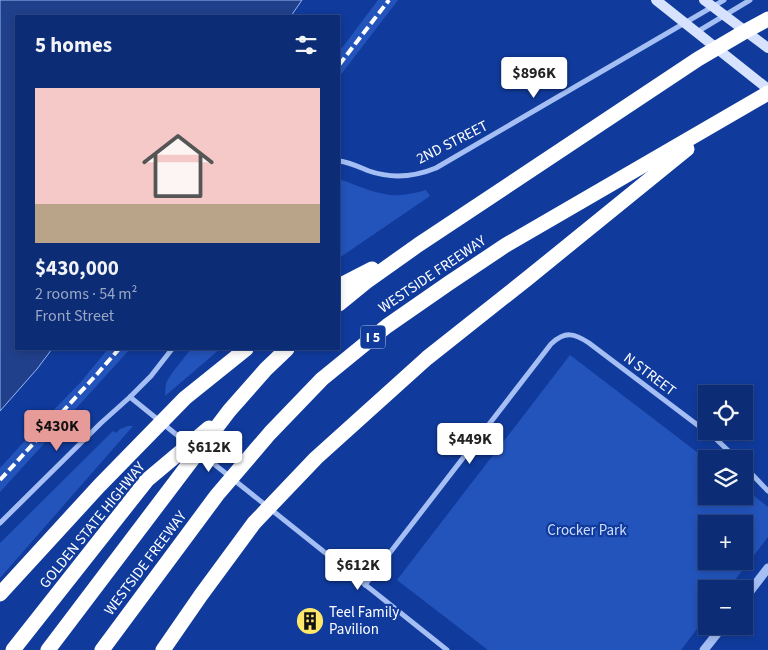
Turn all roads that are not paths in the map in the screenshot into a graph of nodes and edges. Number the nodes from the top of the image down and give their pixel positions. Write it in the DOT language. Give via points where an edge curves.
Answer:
graph roads {
  1 [pos="656,0"];
  2 [pos="704,0"];
  3 [pos="724,0"];
  4 [pos="750,0"];
  5 [pos="724,15"];
  6 [pos="768,19"];
  7 [pos="696,32"];
  8 [pos="768,48"];
  9 [pos="768,89"];
  10 [pos="768,93"];
  11 [pos="725,118"];
  12 [pos="340,161"];
  13 [pos="418,245"];
  14 [pos="340,285"];
  15 [pos="340,303"];
  16 [pos="171,350"];
  17 [pos="245,350"];
  18 [pos="286,350"];
  19 [pos="130,397"];
  20 [pos="229,411"];
  21 [pos="728,450"];
  22 [pos="753,476"];
  23 [pos="768,492"];
  24 [pos="0,523"];
  25 [pos="768,568"];
  26 [pos="365,585"];
  27 [pos="753,587"];
  28 [pos="0,594"];
  29 [pos="715,635"];
  30 [pos="13,650"];
  31 [pos="48,650"];
  32 [pos="102,650"];
  33 [pos="163,650"];
  34 [pos="447,650"];
  35 [pos="704,650"];
  1 -- 7 [label="main road"];
  2 -- 5 [label="main road"];
  3 -- 12 [label="street, 2ND STREET" via="427,172 388,176"];
  4 -- 5 [label="street"];
  5 -- 7 [label="street"];
  5 -- 8 [label="main road"];
  6 -- 13 [label="highway, WESTSIDE FREEWAY" via="698,59"];
  7 -- 9 [label="main road"];
  10 -- 11 [label="highway, WESTSIDE FREEWAY / I 5"];
  11 -- 32 [label="highway, WESTSIDE FREEWAY / I 5" via="498,251 386,326 322,379 217,495"];
  11 -- 33 [label="highway" via="427,358 316,458 254,523"];
  13 -- 14 [label="highway"];
  13 -- 15 [label="highway, WESTSIDE FREEWAY"];
  16 -- 19 [label="street"];
  17 -- 28 [label="highway" via="185,398"];
  18 -- 20 [label="highway, WESTSIDE FREEWAY"];
  19 -- 24 [label="street"];
  19 -- 26 [label="street"];
  20 -- 30 [label="highway, GOLDEN STATE HIGHWAY" via="148,480"];
  20 -- 31 [label="highway, WESTSIDE FREEWAY"];
  21 -- 26 [label="street, N STREET" via="589,343 567,335 551,344"];
  22 -- 23 [label="street"];
  25 -- 27 [label="street"];
  26 -- 34 [label="street"];
  29 -- 35 [label="street"];
}
